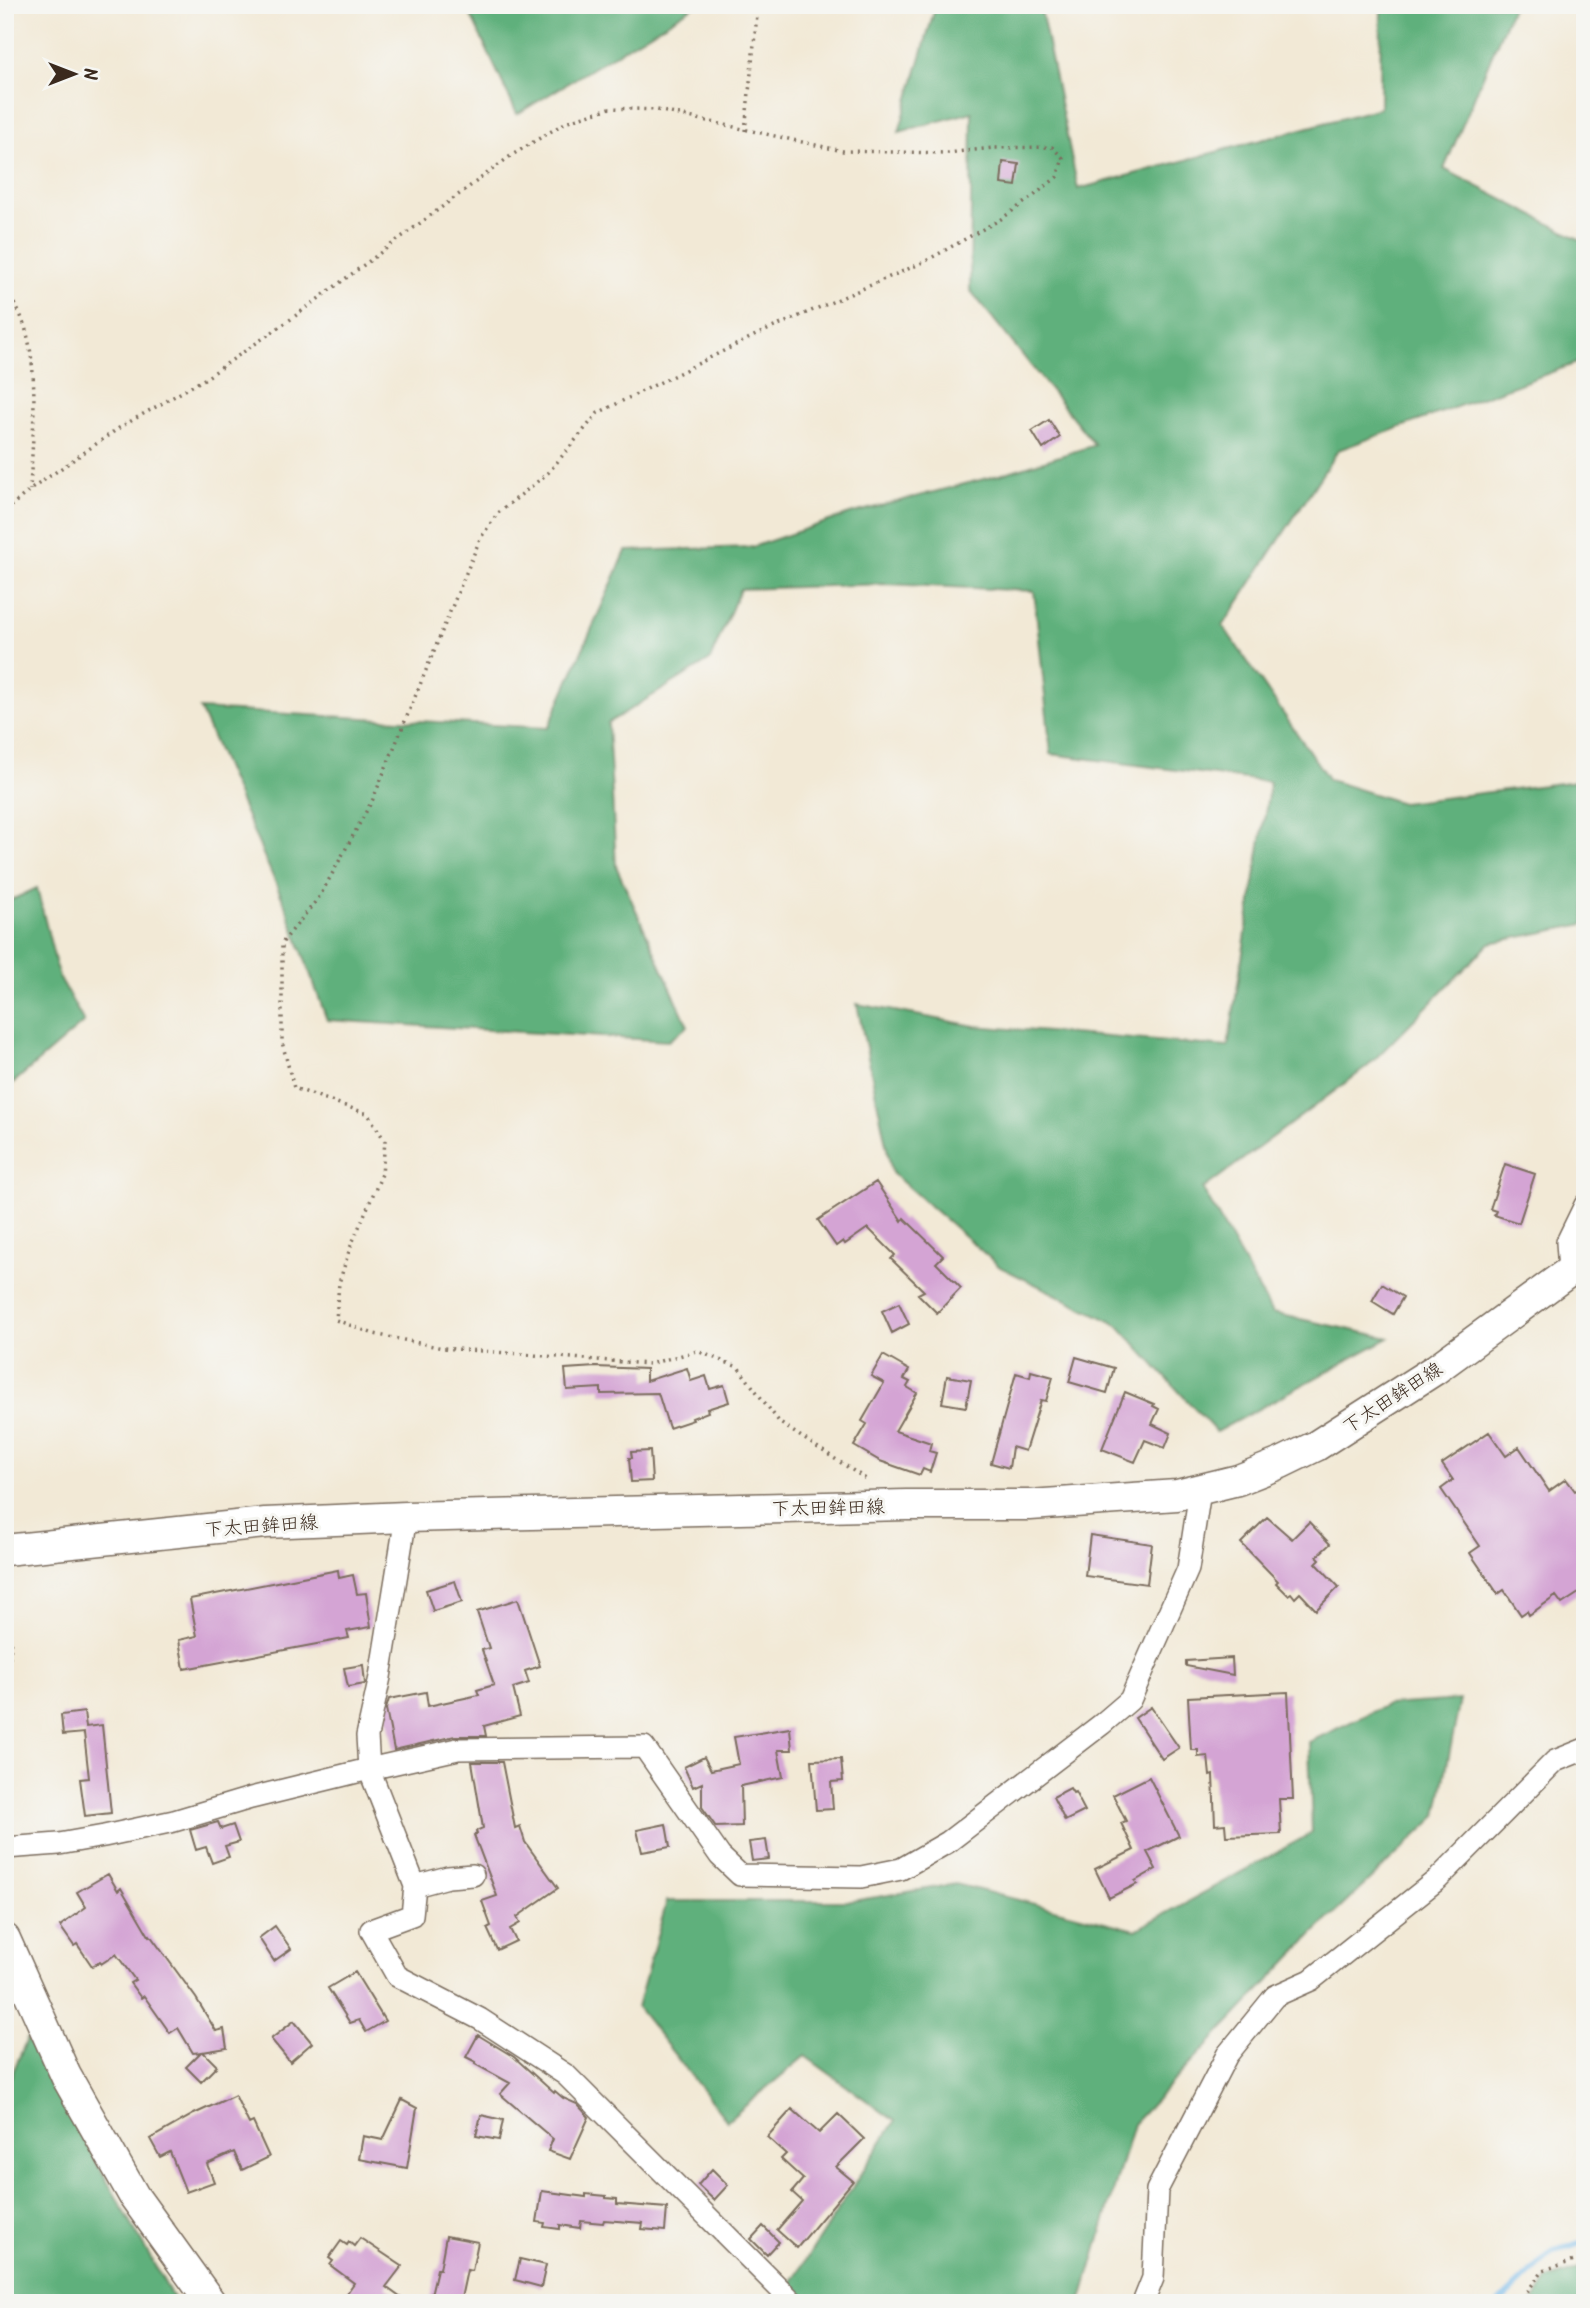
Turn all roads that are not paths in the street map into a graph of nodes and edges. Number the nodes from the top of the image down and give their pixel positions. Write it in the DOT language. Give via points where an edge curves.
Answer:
graph roads {
  1 [pos="1585,1205"];
  2 [pos="1577,1265"];
  3 [pos="1200,1491"];
  4 [pos="406,1517"];
  5 [pos="5,1550"];
  6 [pos="1585,1749"];
  7 [pos="369,1769"];
  8 [pos="5,1848"];
  9 [pos="473,1875"];
  10 [pos="415,1886"];
  11 [pos="5,1940"];
  12 [pos="211,2303"];
  13 [pos="794,2303"];
  14 [pos="1143,2303"];
  1 -- 2 [label="street" via="1567,1242"];
  2 -- 3 [label="main road, 下太田鉾田線" via="1436,1369 1316,1446"];
  3 -- 4 [label="main road, 下太田鉾田線" via="1030,1505"];
  3 -- 7 [label="street" via="1188,1569 1130,1700 948,1842 901,1869 861,1877 740,1875 720,1856 644,1747 458,1749"];
  4 -- 5 [label="main road, 下太田鉾田線" via="265,1523"];
  4 -- 7 [label="street" via="367,1736"];
  6 -- 14 [label="street" via="1555,1761 1438,1879 1311,1980 1275,1996 1227,2055 1157,2190 1153,2278"];
  7 -- 8 [label="street" via="174,1821 60,1843"];
  7 -- 10 [label="street"];
  9 -- 10 [label="street"];
  10 -- 13 [label="street" via="412,1915 371,1930 397,1976 480,2020 566,2075"];
  11 -- 12 [label="main road" via="73,2088 134,2196"];
}
